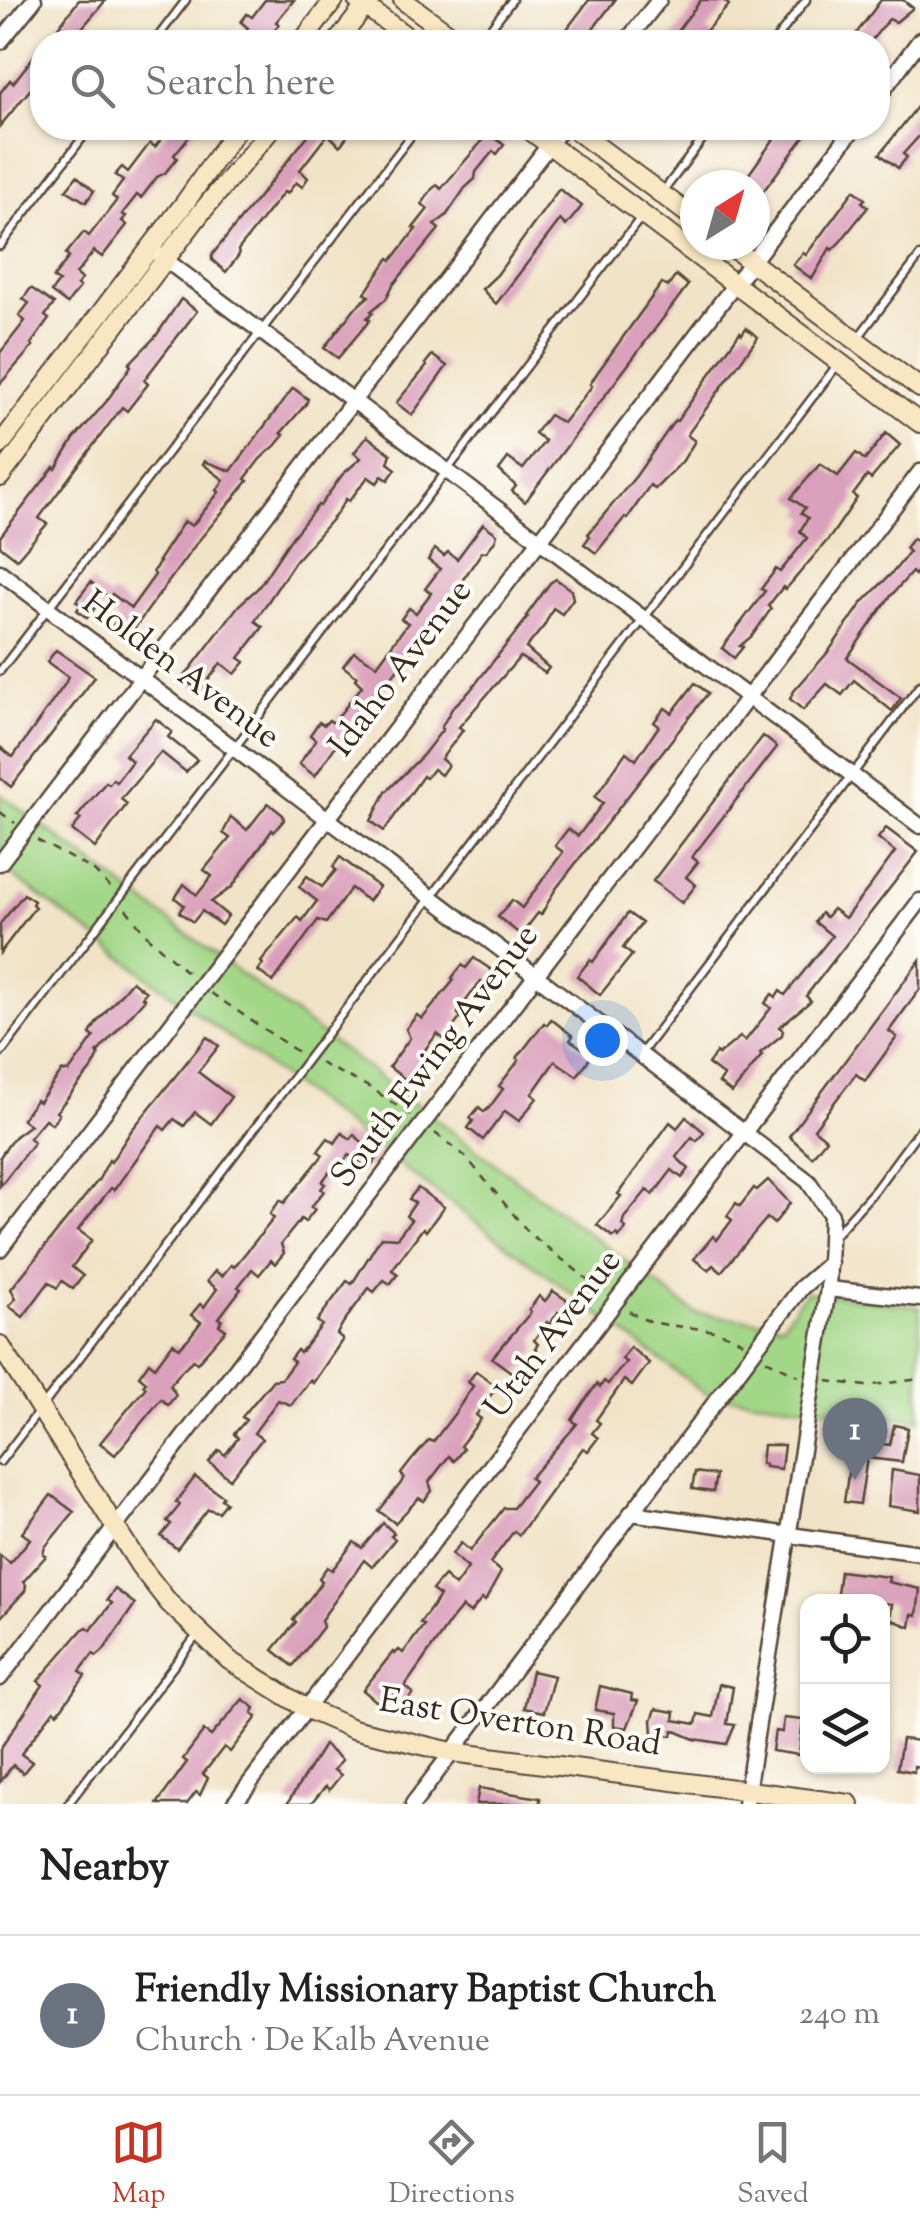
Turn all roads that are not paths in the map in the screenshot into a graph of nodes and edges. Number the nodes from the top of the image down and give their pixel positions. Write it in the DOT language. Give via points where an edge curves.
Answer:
graph roads {
  1 [pos="34,0"];
  2 [pos="186,0"];
  3 [pos="334,0"];
  4 [pos="404,0"];
  5 [pos="512,0"];
  6 [pos="659,0"];
  7 [pos="806,0"];
  8 [pos="364,2"];
  9 [pos="163,30"];
  10 [pos="311,30"];
  11 [pos="345,30"];
  12 [pos="399,30"];
  13 [pos="444,30"];
  14 [pos="489,30"];
  15 [pos="635,30"];
  16 [pos="783,30"];
  17 [pos="920,40"];
  18 [pos="0,42"];
  19 [pos="890,81"];
  20 [pos="81,140"];
  21 [pos="230,140"];
  22 [pos="261,140"];
  23 [pos="408,140"];
  24 [pos="543,140"];
  25 [pos="552,140"];
  26 [pos="589,140"];
  27 [pos="702,140"];
  28 [pos="845,140"];
  29 [pos="548,144"];
  30 [pos="661,194"];
  31 [pos="680,208"];
  32 [pos="642,214"];
  33 [pos="0,246"];
  34 [pos="158,254"];
  35 [pos="920,256"];
  36 [pos="750,260"];
  37 [pos="753,262"];
  38 [pos="736,286"];
  39 [pos="261,332"];
  40 [pos="856,340"];
  41 [pos="839,363"];
  42 [pos="920,388"];
  43 [pos="352,400"];
  44 [pos="920,423"];
  45 [pos="0,446"];
  46 [pos="445,470"];
  47 [pos="920,472"];
  48 [pos="0,477"];
  49 [pos="539,539"];
  50 [pos="0,572"];
  51 [pos="48,608"];
  52 [pos="643,619"];
  53 [pos="0,671"];
  54 [pos="142,679"];
  55 [pos="920,686"];
  56 [pos="748,698"];
  57 [pos="234,749"];
  58 [pos="851,775"];
  59 [pos="326,819"];
  60 [pos="920,826"];
  61 [pos="0,863"];
  62 [pos="430,898"];
  63 [pos="920,901"];
  64 [pos="535,977"];
  65 [pos="0,1054"];
  66 [pos="640,1056"];
  67 [pos="920,1129"];
  68 [pos="744,1133"];
  69 [pos="830,1239"];
  70 [pos="0,1249"];
  71 [pos="830,1263"];
  72 [pos="828,1288"];
  73 [pos="920,1298"];
  74 [pos="0,1345"];
  75 [pos="42,1409"];
  76 [pos="0,1462"];
  77 [pos="631,1513"];
  78 [pos="115,1528"];
  79 [pos="788,1537"];
  80 [pos="920,1553"];
  81 [pos="198,1634"];
  82 [pos="0,1678"];
  83 [pos="306,1709"];
  84 [pos="452,1752"];
  85 [pos="746,1798"];
  86 [pos="68,1804"];
  87 [pos="234,1804"];
  88 [pos="413,1804"];
  89 [pos="849,1804"];
  1 -- 18 [label="street"];
  2 -- 9 [label="lane"];
  3 -- 10 [label="main road"];
  4 -- 13 [label="main road"];
  5 -- 14 [label="lane"];
  6 -- 15 [label="street"];
  7 -- 16 [label="lane"];
  8 -- 11 [label="main road"];
  8 -- 12 [label="main road"];
  17 -- 19 [label="street"];
  20 -- 33 [label="lane"];
  21 -- 34 [label="main road"];
  22 -- 34 [label="main road"];
  23 -- 39 [label="lane"];
  24 -- 29 [label="main road"];
  25 -- 29 [label="street"];
  26 -- 30 [label="main road"];
  27 -- 30 [label="lane"];
  28 -- 37 [label="street, Idaho Avenue"];
  29 -- 32 [label="main road"];
  29 -- 43 [label="street"];
  30 -- 31 [label="main road"];
  32 -- 38 [label="main road"];
  32 -- 46 [label="lane"];
  34 -- 39 [label="street"];
  34 -- 45 [label="main road"];
  34 -- 48 [label="main road"];
  35 -- 40 [label="lane"];
  36 -- 37 [label="main road"];
  37 -- 38 [label="street, Idaho Avenue"];
  37 -- 40 [label="main road"];
  38 -- 41 [label="main road"];
  38 -- 49 [label="street, Idaho Avenue"];
  39 -- 43 [label="street"];
  39 -- 51 [label="lane"];
  40 -- 42 [label="main road"];
  41 -- 44 [label="main road"];
  41 -- 52 [label="lane"];
  43 -- 46 [label="street"];
  43 -- 54 [label="street"];
  46 -- 49 [label="street"];
  46 -- 57 [label="lane"];
  47 -- 56 [label="street, South Ewing Avenue"];
  49 -- 52 [label="street"];
  49 -- 59 [label="street, Idaho Avenue"];
  50 -- 51 [label="street, Holden Avenue"];
  51 -- 53 [label="lane"];
  51 -- 54 [label="street, Holden Avenue"];
  52 -- 56 [label="street"];
  52 -- 62 [label="lane"];
  54 -- 57 [label="street, Holden Avenue"];
  54 -- 61 [label="street"];
  55 -- 58 [label="lane"];
  56 -- 58 [label="street"];
  56 -- 64 [label="street, South Ewing Avenue"];
  57 -- 59 [label="street, Holden Avenue"];
  57 -- 65 [label="lane"];
  58 -- 60 [label="street"];
  58 -- 66 [label="lane"];
  59 -- 62 [label="street, Holden Avenue"];
  59 -- 70 [label="street, Idaho Avenue"];
  62 -- 64 [label="street, Holden Avenue"];
  62 -- 75 [label="lane"];
  63 -- 68 [label="street, Utah Avenue"];
  64 -- 66 [label="street, Holden Avenue"];
  64 -- 78 [label="street, South Ewing Avenue"];
  66 -- 68 [label="street, Holden Avenue"];
  67 -- 69 [label="lane"];
  68 -- 69 [label="street, Holden Avenue" via="822,1198 831,1215"];
  68 -- 83 [label="street, Utah Avenue"];
  69 -- 71 [label="street, Holden Avenue"];
  71 -- 72 [label="street, Holden Avenue"];
  71 -- 77 [label="street" via="802,1288"];
  72 -- 73 [label="street"];
  72 -- 79 [label="street, Holden Avenue"];
  74 -- 75 [label="main road, East Overton Road"];
  75 -- 76 [label="lane"];
  75 -- 78 [label="main road, East Overton Road"];
  77 -- 79 [label="street"];
  77 -- 84 [label="street"];
  78 -- 81 [label="main road, East Overton Road" via="168,1604"];
  78 -- 82 [label="street, South Ewing Avenue"];
  79 -- 80 [label="street"];
  79 -- 85 [label="street, Holden Avenue"];
  81 -- 83 [label="main road, East Overton Road"];
  81 -- 86 [label="lane"];
  83 -- 84 [label="main road, East Overton Road" via="353,1729"];
  83 -- 87 [label="street, Utah Avenue"];
  84 -- 85 [label="main road, East Overton Road"];
  84 -- 88 [label="street"];
  85 -- 89 [label="main road, East Overton Road"];
}
